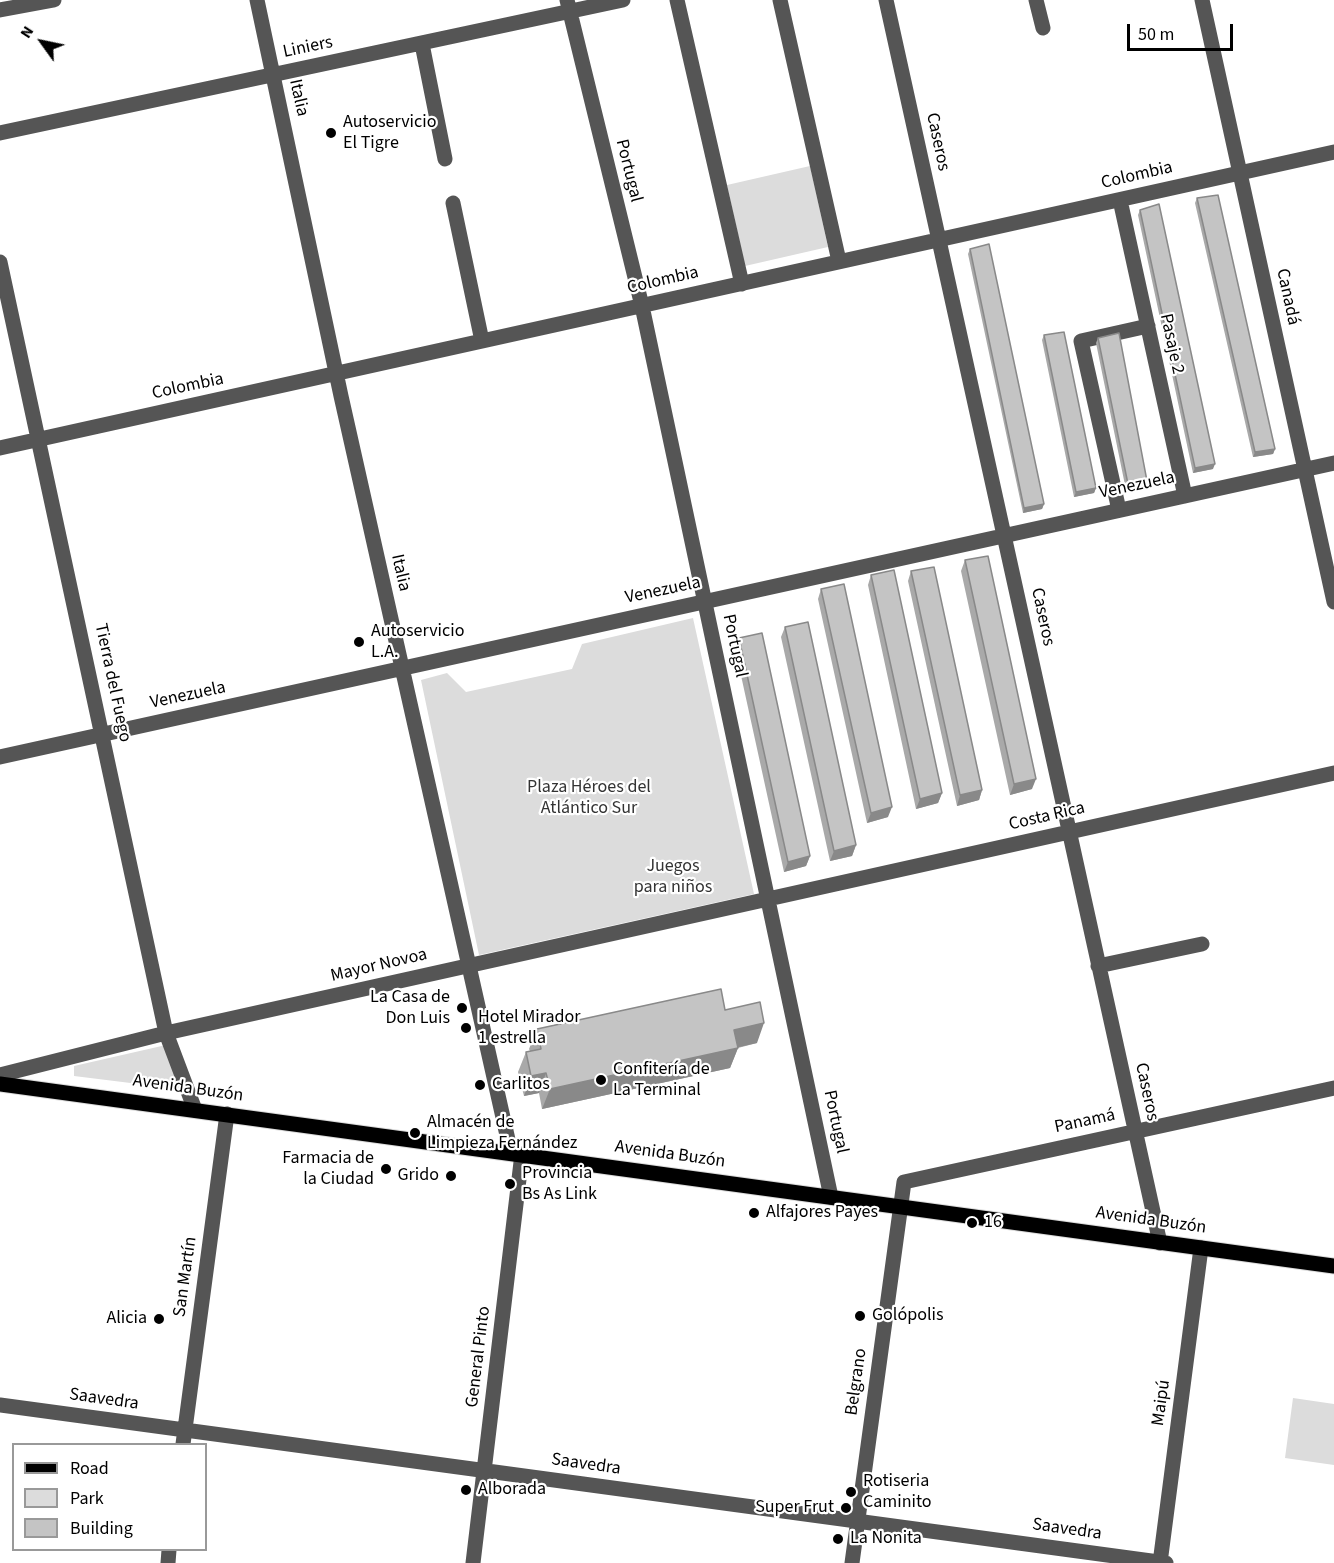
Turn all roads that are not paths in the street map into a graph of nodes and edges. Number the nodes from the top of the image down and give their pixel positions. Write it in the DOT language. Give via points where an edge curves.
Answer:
graph roads {
  1 [pos="54,0"];
  2 [pos="257,0"];
  3 [pos="623,0"];
  4 [pos="677,0"];
  5 [pos="780,0"];
  6 [pos="886,0"];
  7 [pos="1036,0"];
  8 [pos="1202,0"];
  9 [pos="568,6"];
  10 [pos="0,10"];
  11 [pos="1043,28"];
  12 [pos="422,44"];
  13 [pos="273,76"];
  14 [pos="0,133"];
  15 [pos="1334,152"];
  16 [pos="445,159"];
  17 [pos="1240,173"];
  18 [pos="1120,200"];
  19 [pos="453,203"];
  20 [pos="938,240"];
  21 [pos="840,261"];
  22 [pos="0,262"];
  23 [pos="742,284"];
  24 [pos="642,306"];
  25 [pos="1148,326"];
  26 [pos="482,341"];
  27 [pos="336,374"];
  28 [pos="39,440"];
  29 [pos="0,448"];
  30 [pos="1334,463"];
  31 [pos="1305,469"];
  32 [pos="1185,496"];
  33 [pos="1119,510"];
  34 [pos="1004,536"];
  35 [pos="704,602"];
  36 [pos="1334,602"];
  37 [pos="402,669"];
  38 [pos="103,734"];
  39 [pos="0,757"];
  40 [pos="1334,773"];
  41 [pos="1069,832"];
  42 [pos="768,899"];
  43 [pos="1202,944"];
  44 [pos="468,966"];
  45 [pos="1098,966"];
  46 [pos="166,1033"];
  47 [pos="0,1075"];
  48 [pos="0,1084"];
  49 [pos="1334,1088"];
  50 [pos="195,1110"];
  51 [pos="227,1114"];
  52 [pos="1135,1131"];
  53 [pos="517,1154"];
  54 [pos="831,1197"];
  55 [pos="901,1206"];
  56 [pos="1160,1242"];
  57 [pos="1201,1248"];
  58 [pos="1334,1266"];
  59 [pos="0,1405"];
  60 [pos="184,1437"];
  61 [pos="485,1471"];
  62 [pos="858,1521"];
  63 [pos="473,1563"];
  64 [pos="852,1563"];
  65 [pos="1160,1563"];
  66 [pos="1166,1563"];
  1 -- 10 [label="street"];
  2 -- 13 [label="street, Italia"];
  3 -- 9 [label="street, Liniers"];
  4 -- 23 [label="street"];
  5 -- 21 [label="street"];
  6 -- 20 [label="street, Caseros"];
  7 -- 11 [label="street"];
  8 -- 17 [label="street, Canadá"];
  9 -- 12 [label="street, Liniers"];
  9 -- 24 [label="street, Portugal"];
  12 -- 13 [label="street, Liniers"];
  12 -- 16 [label="street"];
  13 -- 14 [label="street, Liniers"];
  13 -- 27 [label="street, Italia"];
  15 -- 17 [label="street, Colombia"];
  17 -- 18 [label="street, Colombia"];
  17 -- 31 [label="street, Canadá"];
  18 -- 20 [label="street, Colombia"];
  18 -- 25 [label="street, Pasaje 2"];
  19 -- 26 [label="street"];
  20 -- 21 [label="street, Colombia"];
  20 -- 34 [label="street, Caseros"];
  21 -- 23 [label="street, Colombia"];
  22 -- 28 [label="street, Tierra del Fuego"];
  23 -- 24 [label="street, Colombia"];
  24 -- 26 [label="street, Colombia"];
  24 -- 35 [label="street, Portugal"];
  25 -- 32 [label="street, Pasaje 2"];
  25 -- 33 [label="street" via="1082,341"];
  26 -- 27 [label="street, Colombia"];
  27 -- 28 [label="street, Colombia"];
  27 -- 37 [label="street, Italia"];
  28 -- 29 [label="street, Colombia"];
  28 -- 38 [label="street, Tierra del Fuego"];
  30 -- 31 [label="street, Venezuela"];
  31 -- 32 [label="street, Venezuela"];
  31 -- 36 [label="street, Canadá"];
  32 -- 33 [label="street, Venezuela"];
  33 -- 34 [label="street, Venezuela"];
  34 -- 35 [label="street, Venezuela"];
  34 -- 41 [label="street, Caseros"];
  35 -- 37 [label="street, Venezuela"];
  35 -- 42 [label="street, Portugal"];
  37 -- 38 [label="street, Venezuela"];
  37 -- 44 [label="street, Italia"];
  38 -- 39 [label="street, Venezuela"];
  38 -- 46 [label="street, Tierra del Fuego"];
  40 -- 41 [label="street, Costa Rica"];
  41 -- 42 [label="street, Costa Rica"];
  41 -- 45 [label="street, Caseros"];
  42 -- 44 [label="street, Mayor Novoa"];
  42 -- 54 [label="street, Portugal"];
  43 -- 45 [label="street"];
  44 -- 46 [label="street, Mayor Novoa"];
  44 -- 53 [label="street, Italia"];
  45 -- 52 [label="street, Caseros"];
  46 -- 47 [label="street, Mayor Novoa"];
  46 -- 50 [label="street, Tierra del Fuego"];
  48 -- 50 [label="main road, Avenida Buzón"];
  49 -- 52 [label="street, Panamá"];
  50 -- 51 [label="main road, Avenida Buzón"];
  51 -- 53 [label="main road, Avenida Buzón"];
  51 -- 60 [label="street, San Martín"];
  52 -- 55 [label="street, Panamá" via="904,1182"];
  52 -- 56 [label="street, Caseros"];
  53 -- 54 [label="main road, Avenida Buzón"];
  53 -- 61 [label="street, General Pinto"];
  54 -- 55 [label="main road, Avenida Buzón"];
  55 -- 56 [label="main road, Avenida Buzón"];
  55 -- 62 [label="street, Belgrano"];
  56 -- 57 [label="main road, Avenida Buzón"];
  57 -- 58 [label="main road, Avenida Buzón"];
  57 -- 65 [label="street, Maipú"];
  59 -- 60 [label="street, Saavedra"];
  60 -- 61 [label="street, Saavedra"];
  61 -- 62 [label="street, Saavedra"];
  61 -- 63 [label="street, General Pinto"];
  62 -- 64 [label="street, Belgrano"];
  62 -- 65 [label="street, Saavedra"];
  65 -- 66 [label="street, Saavedra"];
}
